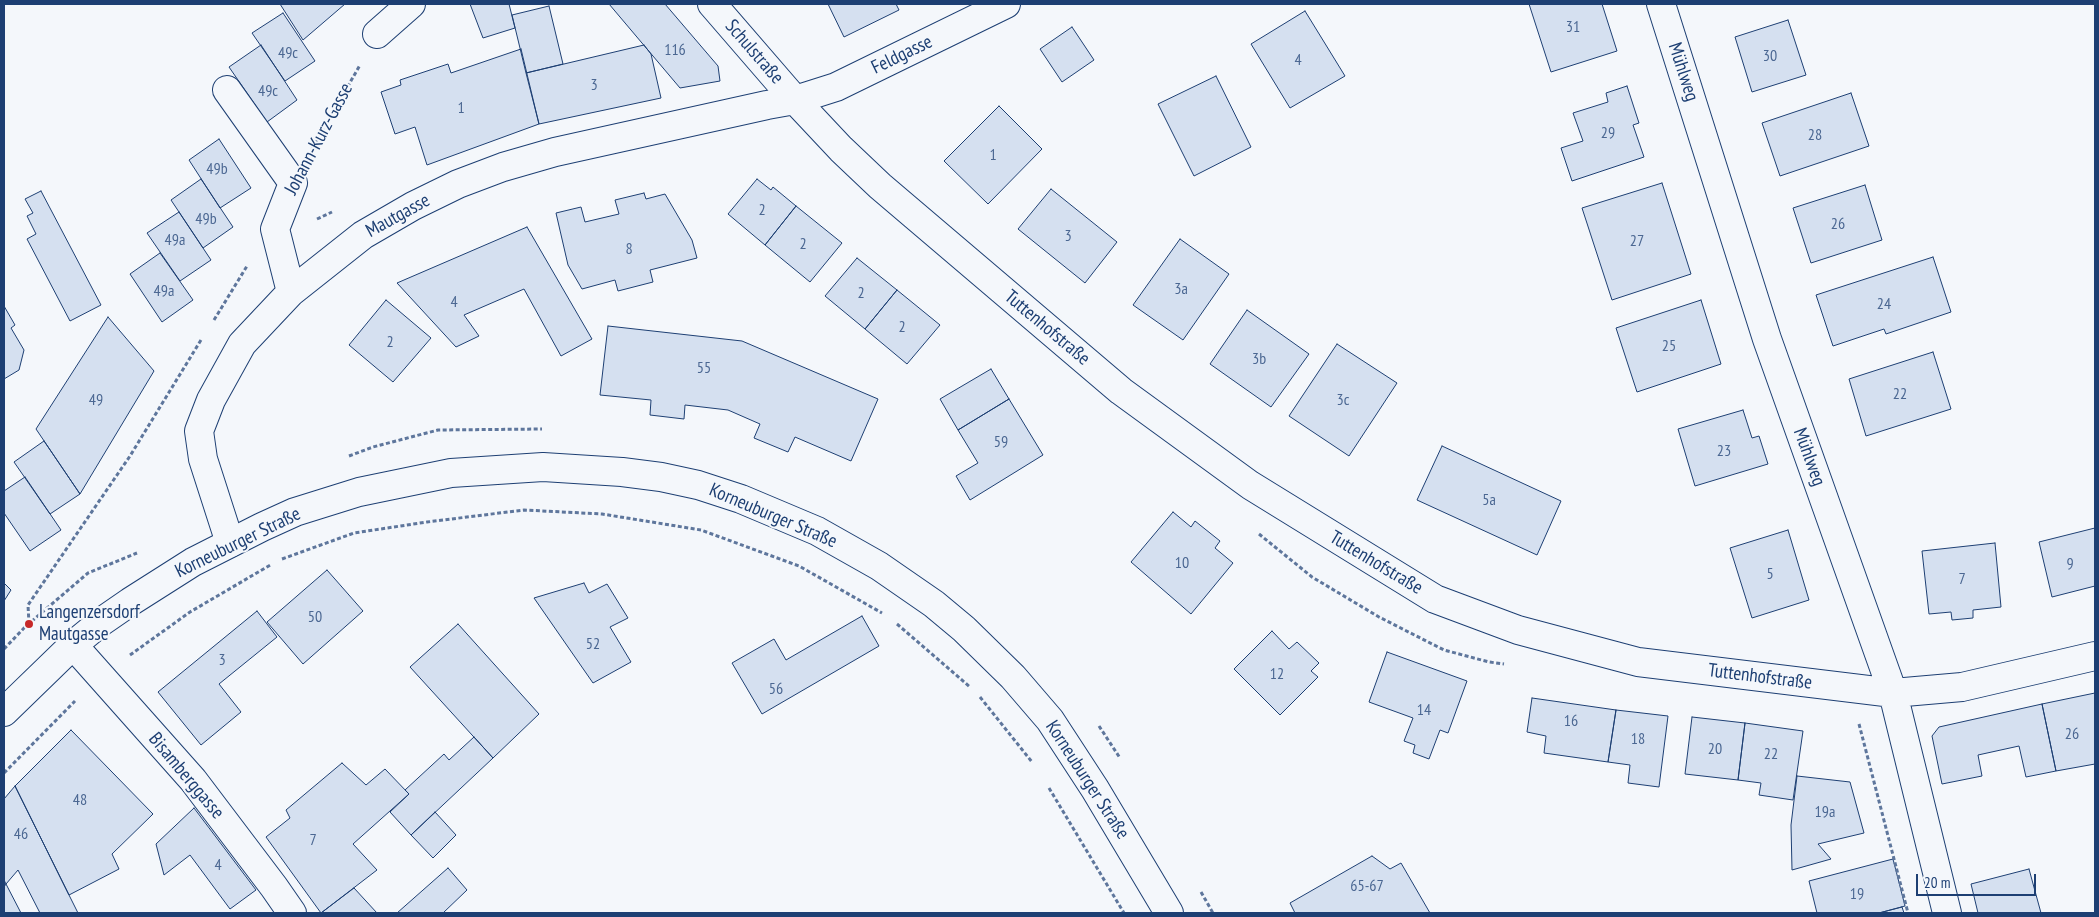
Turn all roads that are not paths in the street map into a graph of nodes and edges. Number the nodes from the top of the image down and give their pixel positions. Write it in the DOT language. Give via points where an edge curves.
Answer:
graph roads {
  1 [pos="411,4"];
  2 [pos="712,4"];
  3 [pos="1006,4"];
  4 [pos="1661,4"];
  5 [pos="377,34"];
  6 [pos="227,90"];
  7 [pos="795,100"];
  8 [pos="292,292"];
  9 [pos="230,543"];
  10 [pos="73,644"];
  11 [pos="2095,656"];
  12 [pos="1893,693"];
  13 [pos="4,712"];
  14 [pos="292,913"];
  15 [pos="1169,913"];
  16 [pos="1947,913"];
  1 -- 5 [label="street"];
  2 -- 7 [label="street, Schulstraße"];
  3 -- 7 [label="street, Feldgasse" via="836,87"];
  4 -- 12 [label="street, Mühlweg" via="1768,340"];
  6 -- 8 [label="street, Johann-Kurz-Gasse" via="293,183 275,229"];
  7 -- 8 [label="street, Mautgasse" via="555,152 476,177 412,206 363,235"];
  7 -- 12 [label="street, Tuttenhofstraße" via="880,186 1122,391 1250,485 1435,599 1518,630 1638,662"];
  8 -- 9 [label="street, Mautgasse" via="242,344 211,400 199,431 203,459"];
  9 -- 10 [label="street, Korneuburger Straße" via="130,602"];
  9 -- 15 [label="street, Korneuburger Straße" via="296,512 359,492 451,473 543,467 622,472 698,485 741,498 817,531 879,566 934,604 988,652 1050,720"];
  10 -- 13 [label="street, Korneuburger Straße"];
  10 -- 14 [label="street, Bisamberggasse" via="193,780"];
  11 -- 12 [label="street, Tuttenhofstraße" via="1962,687"];
  12 -- 16 [label="street, Mühlweg"];
}
